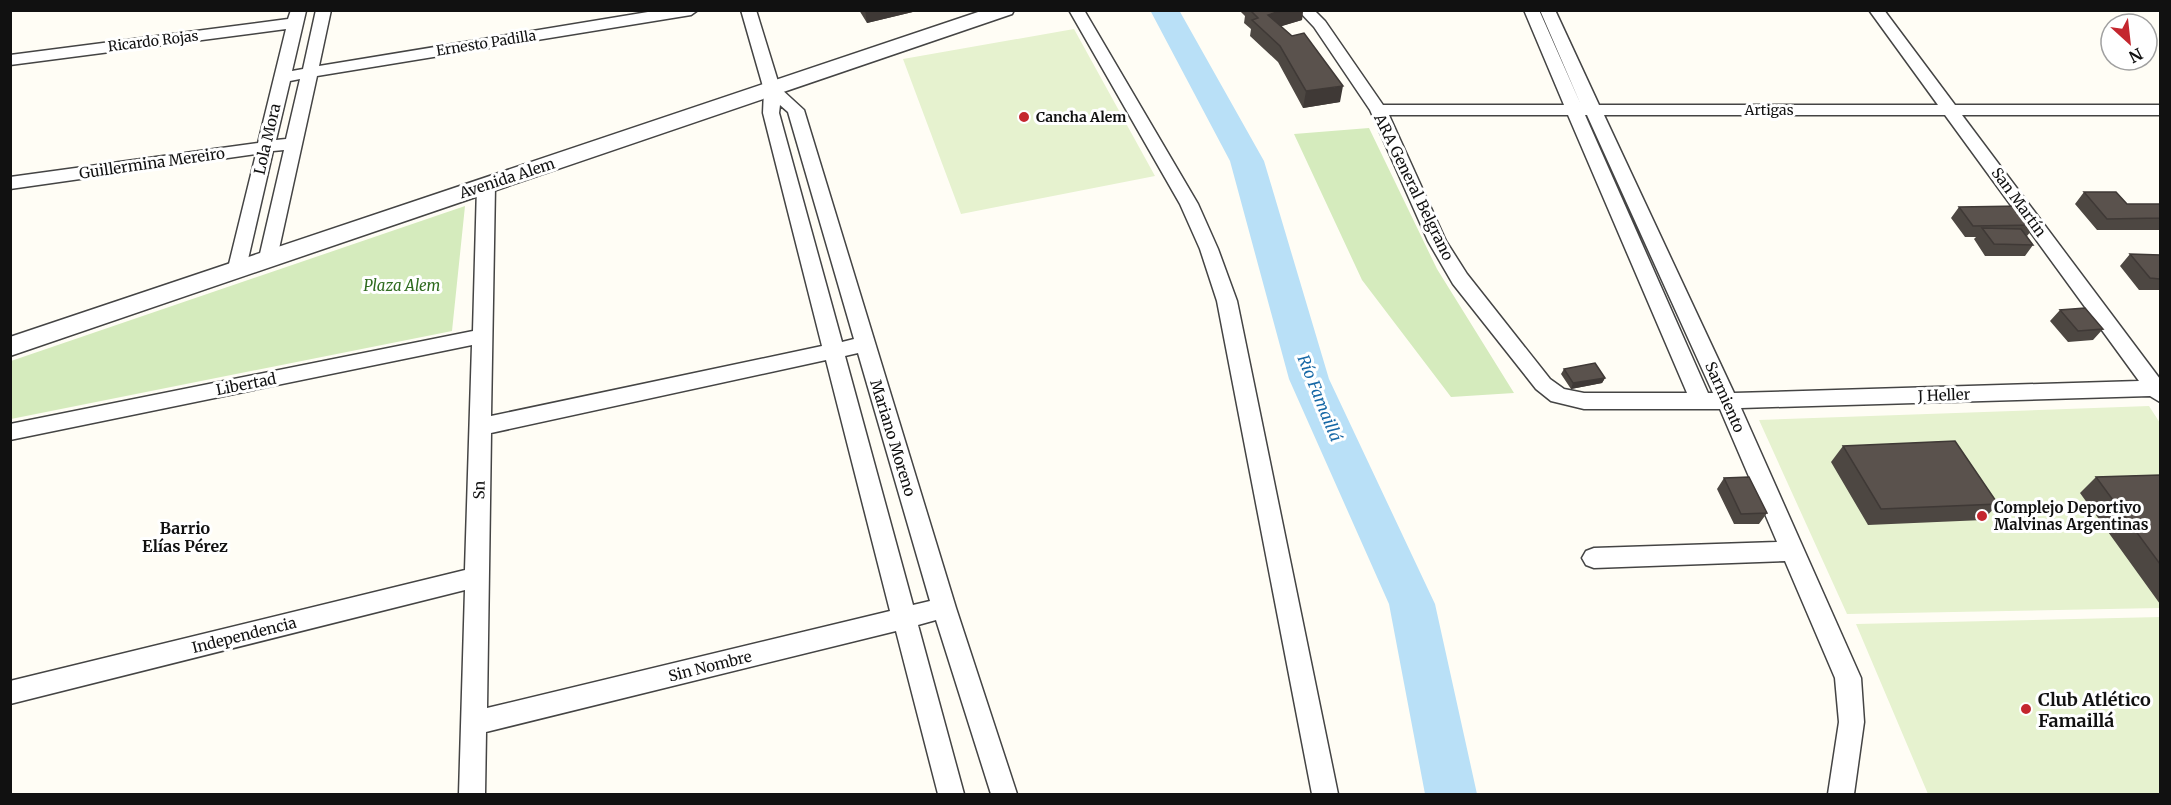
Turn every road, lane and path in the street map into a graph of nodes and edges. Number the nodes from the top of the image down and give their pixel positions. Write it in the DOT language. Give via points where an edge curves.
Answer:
graph roads {
  1 [pos="324,10"];
  2 [pos="691,10"];
  3 [pos="748,10"];
  4 [pos="1005,10"];
  5 [pos="1076,10"];
  6 [pos="1305,10"];
  7 [pos="1531,10"];
  8 [pos="1547,10"];
  9 [pos="1876,10"];
  10 [pos="1889,10"];
  11 [pos="297,17"];
  12 [pos="10,60"];
  13 [pos="310,72"];
  14 [pos="282,77"];
  15 [pos="772,90"];
  16 [pos="1585,109"];
  17 [pos="1378,110"];
  18 [pos="1960,110"];
  19 [pos="2160,110"];
  20 [pos="294,143"];
  21 [pos="266,147"];
  22 [pos="10,183"];
  23 [pos="486,186"];
  24 [pos="268,258"];
  25 [pos="237,268"];
  26 [pos="482,336"];
  27 [pos="865,344"];
  28 [pos="10,347"];
  29 [pos="833,351"];
  30 [pos="2159,387"];
  31 [pos="1701,401"];
  32 [pos="1727,401"];
  33 [pos="480,427"];
  34 [pos="10,432"];
  35 [pos="1792,551"];
  36 [pos="1594,558"];
  37 [pos="477,577"];
  38 [pos="944,608"];
  39 [pos="903,619"];
  40 [pos="10,693"];
  41 [pos="476,723"];
  42 [pos="472,795"];
  43 [pos="951,795"];
  44 [pos="1004,795"];
  45 [pos="1324,795"];
  46 [pos="1841,795"];
  1 -- 13 [label="street, Lola Mora"];
  2 -- 13 [label="street, Ernesto Padilla"];
  3 -- 15 [label="street"];
  4 -- 15 [label="street, Avenida Alem"];
  5 -- 45 [label="street" via="1189,204 1227,301"];
  6 -- 17 [label="street, ARA General Belgrano" via="1320,24"];
  7 -- 16 [label="street, Sarmiento"];
  8 -- 16 [label="street, Sarmiento"];
  9 -- 18 [label="street, San Martín"];
  10 -- 18 [label="street, San Martín"];
  11 -- 12 [label="street, Ricardo Rojas"];
  11 -- 14 [label="street, Lola Mora"];
  13 -- 14 [label="street, Ernesto Padilla"];
  13 -- 20 [label="street, Lola Mora"];
  14 -- 21 [label="street, Lola Mora"];
  15 -- 23 [label="street, Avenida Alem"];
  15 -- 27 [label="street, Mariano Moreno" via="796,111"];
  15 -- 29 [label="street" via="771,113"];
  16 -- 17 [label="street, Artigas"];
  16 -- 18 [label="street, Artigas"];
  16 -- 31 [label="street, Sarmiento"];
  16 -- 32 [label="street, Sarmiento"];
  17 -- 31 [label="street, ARA General Belgrano" via="1454,270 1543,384 1558,395 1584,401"];
  18 -- 19 [label="street, Artigas"];
  18 -- 30 [label="street, San Martín"];
  20 -- 21 [label="street, Guillermina Mereiro"];
  20 -- 24 [label="street, Lola Mora"];
  21 -- 22 [label="street, Guillermina Mereiro"];
  21 -- 25 [label="street, Lola Mora"];
  23 -- 24 [label="street, Avenida Alem"];
  23 -- 26 [label="street, Sn"];
  24 -- 25 [label="street, Avenida Alem"];
  25 -- 28 [label="street, Avenida Alem"];
  26 -- 33 [label="street, Sn"];
  26 -- 34 [label="street, Libertad"];
  27 -- 29 [label="street"];
  27 -- 38 [label="street, Mariano Moreno"];
  29 -- 33 [label="street"];
  29 -- 39 [label="street"];
  30 -- 32 [label="street, J Heller"];
  31 -- 32 [label="street, ARA General Belgrano"];
  32 -- 35 [label="street, Sarmiento"];
  33 -- 37 [label="street, Sn"];
  35 -- 36 [label="street"];
  35 -- 46 [label="street, Sarmiento" via="1848,678 1853,700"];
  37 -- 40 [label="street, Independencia"];
  37 -- 41 [label="street, Sn"];
  38 -- 39 [label="street, Sin Nombre"];
  38 -- 44 [label="street, Mariano Moreno"];
  39 -- 41 [label="street, Sin Nombre"];
  39 -- 43 [label="street"];
  41 -- 42 [label="street, Sn"];
}
